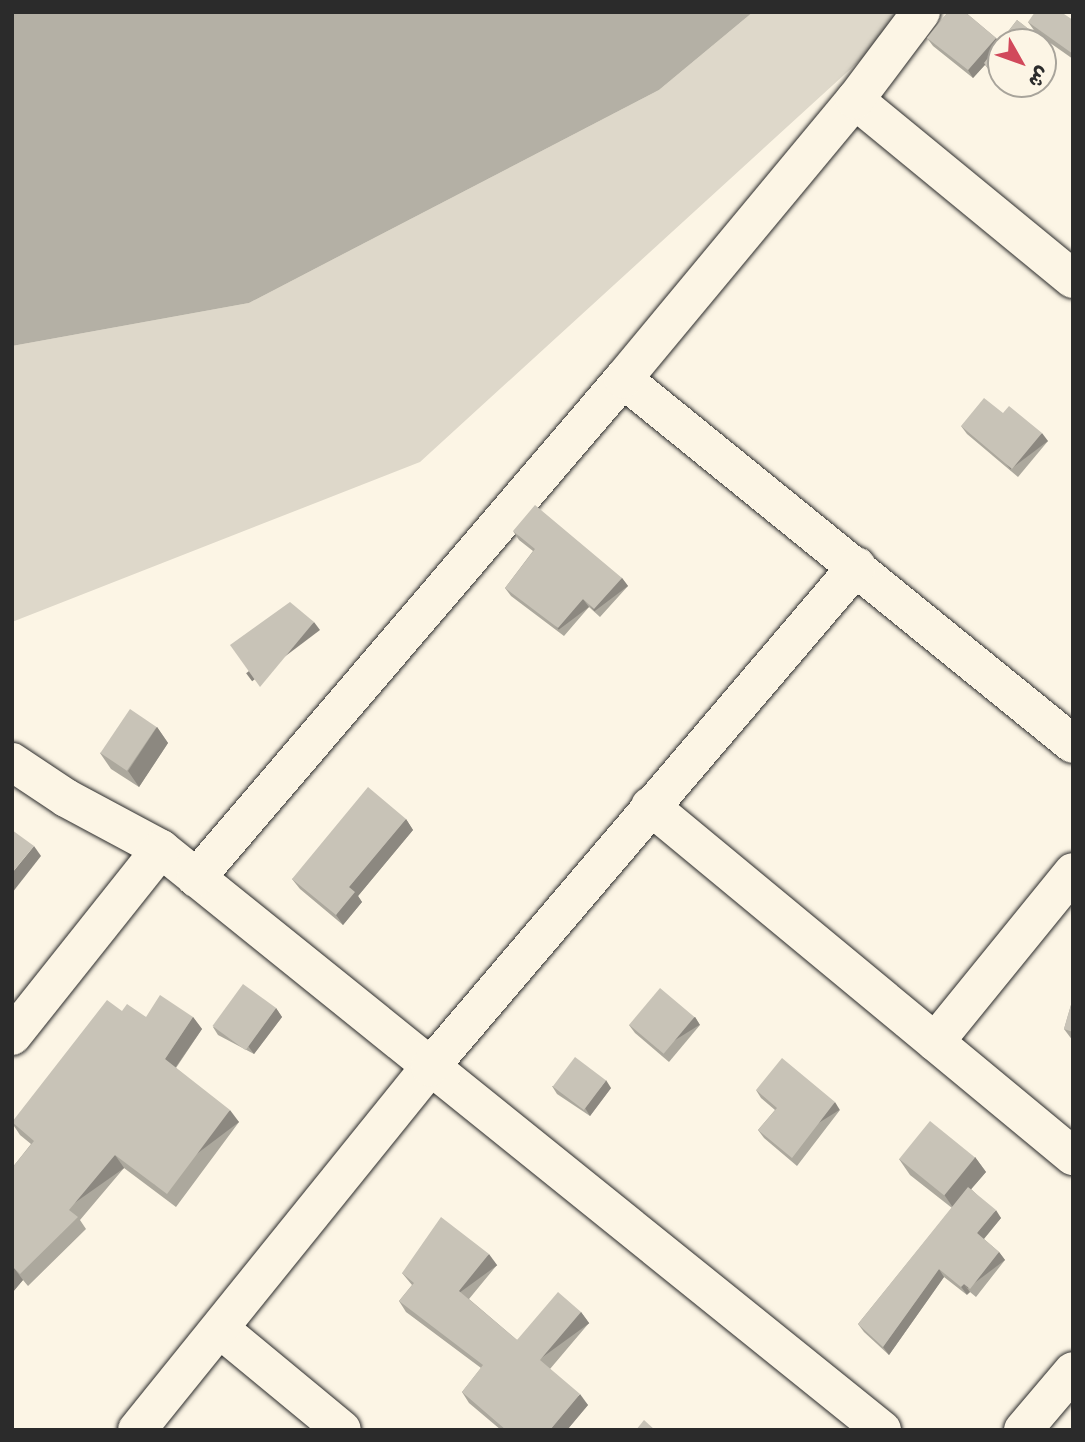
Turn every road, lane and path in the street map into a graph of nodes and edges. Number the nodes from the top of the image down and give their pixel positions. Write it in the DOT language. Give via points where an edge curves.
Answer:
graph roads {
  1 [pos="921,12"];
  2 [pos="855,100"];
  3 [pos="1073,279"];
  4 [pos="623,379"];
  5 [pos="858,566"];
  6 [pos="1073,744"];
  7 [pos="12,762"];
  8 [pos="650,806"];
  9 [pos="161,849"];
  10 [pos="1073,872"];
  11 [pos="196,878"];
  12 [pos="12,1036"];
  13 [pos="935,1042"];
  14 [pos="430,1067"];
  15 [pos="1073,1156"];
  16 [pos="220,1329"];
  17 [pos="1073,1371"];
  18 [pos="137,1430"];
  19 [pos="342,1430"];
  20 [pos="882,1430"];
  21 [pos="1023,1430"];
  1 -- 2 [label="street"];
  2 -- 3 [label="street"];
  2 -- 4 [label="street"];
  4 -- 5 [label="street"];
  4 -- 11 [label="street"];
  5 -- 6 [label="street"];
  5 -- 8 [label="street"];
  7 -- 9 [label="street" via="66,798"];
  8 -- 13 [label="street"];
  8 -- 14 [label="street"];
  9 -- 11 [label="street"];
  9 -- 12 [label="street"];
  10 -- 13 [label="street"];
  11 -- 14 [label="street"];
  13 -- 15 [label="street"];
  14 -- 16 [label="street"];
  14 -- 20 [label="street"];
  16 -- 18 [label="street"];
  16 -- 19 [label="street"];
  17 -- 21 [label="street"];
}
